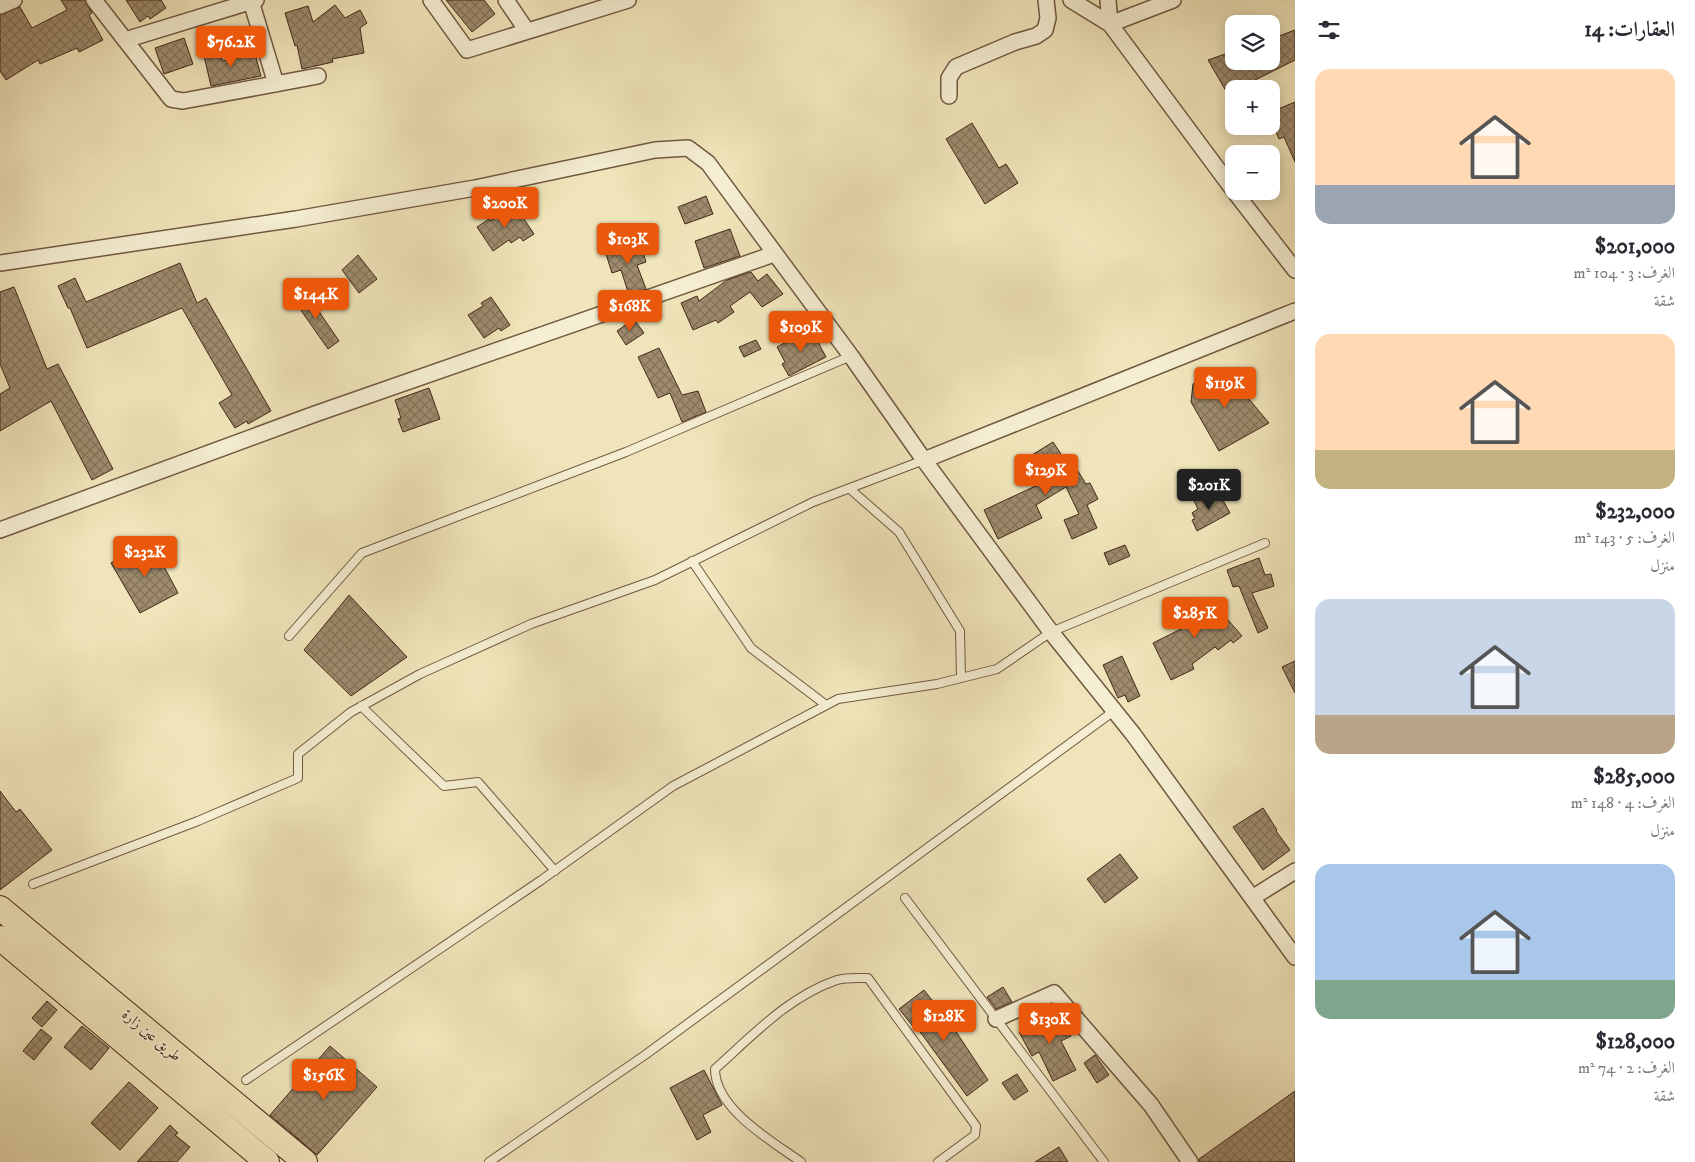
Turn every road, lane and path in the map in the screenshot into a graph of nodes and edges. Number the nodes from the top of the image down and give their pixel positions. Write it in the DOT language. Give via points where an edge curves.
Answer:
graph roads {
  1 [pos="14,0"];
  2 [pos="94,0"];
  3 [pos="254,0"];
  4 [pos="431,0"];
  5 [pos="506,0"];
  6 [pos="628,0"];
  7 [pos="1046,0"];
  8 [pos="1071,0"];
  9 [pos="1108,0"];
  10 [pos="1174,0"];
  11 [pos="0,6"];
  12 [pos="1110,24"];
  13 [pos="527,31"];
  14 [pos="125,40"];
  15 [pos="318,76"];
  16 [pos="276,84"];
  17 [pos="949,96"];
  18 [pos="1225,179"];
  19 [pos="1241,200"];
  20 [pos="774,254"];
  21 [pos="0,262"];
  22 [pos="1295,270"];
  23 [pos="1295,310"];
  24 [pos="851,356"];
  25 [pos="924,460"];
  26 [pos="850,488"];
  27 [pos="0,530"];
  28 [pos="1265,543"];
  29 [pos="692,561"];
  30 [pos="1051,632"];
  31 [pos="289,636"];
  32 [pos="961,678"];
  33 [pos="826,705"];
  34 [pos="361,706"];
  35 [pos="1114,710"];
  36 [pos="555,871"];
  37 [pos="1295,871"];
  38 [pos="32,884"];
  39 [pos="906,898"];
  40 [pos="1252,898"];
  41 [pos="0,908"];
  42 [pos="0,938"];
  43 [pos="1295,956"];
  44 [pos="996,1019"];
  45 [pos="246,1080"];
  46 [pos="267,1162"];
  47 [pos="305,1162"];
  48 [pos="489,1162"];
  49 [pos="801,1162"];
  50 [pos="938,1162"];
  51 [pos="1104,1162"];
  52 [pos="1190,1162"];
  1 -- 11 [label="street"];
  2 -- 14 [label="street"];
  3 -- 14 [label="street"];
  3 -- 16 [label="street"];
  4 -- 13 [label="street" via="467,50"];
  5 -- 13 [label="street"];
  6 -- 13 [label="street"];
  7 -- 17 [label="street" via="1048,18 1045,30 956,67 949,78"];
  8 -- 12 [label="street"];
  9 -- 12 [label="street"];
  10 -- 12 [label="street"];
  12 -- 18 [label="street"];
  14 -- 16 [label="street" via="169,97 177,101"];
  15 -- 16 [label="street"];
  19 -- 22 [label="street"];
  20 -- 21 [label="street" via="708,163 681,147 296,219"];
  20 -- 24 [label="street"];
  20 -- 27 [label="street" via="324,411"];
  23 -- 25 [label="street"];
  24 -- 25 [label="street"];
  24 -- 31 [label="lane" via="635,448 362,553"];
  25 -- 26 [label="lane"];
  25 -- 30 [label="street"];
  26 -- 29 [label="lane" via="812,502"];
  26 -- 32 [label="lane" via="899,532 960,631"];
  28 -- 30 [label="lane"];
  29 -- 33 [label="lane" via="751,648"];
  29 -- 34 [label="lane" via="655,580 531,624 420,674"];
  30 -- 32 [label="lane" via="997,669"];
  30 -- 35 [label="street"];
  32 -- 33 [label="lane" via="838,698"];
  33 -- 36 [label="lane" via="673,786"];
  34 -- 36 [label="lane" via="444,786 478,782"];
  34 -- 38 [label="lane" via="298,754 298,778 198,821"];
  35 -- 40 [label="street"];
  35 -- 48 [label="lane" via="645,1054"];
  36 -- 45 [label="lane"];
  37 -- 40 [label="street"];
  39 -- 44 [label="lane"];
  40 -- 43 [label="street"];
  41 -- 47 [label="main road, طريق عين زارة"];
  42 -- 46 [label="main road, طريق عين زارة"];
  44 -- 51 [label="lane"];
  44 -- 52 [label="street" via="1054,993 1151,1105"];
  49 -- 50 [label="lane" via="738,1115 719,1089 715,1069 773,1016 808,993 838,980 868,978 976,1126 975,1135"];
}
